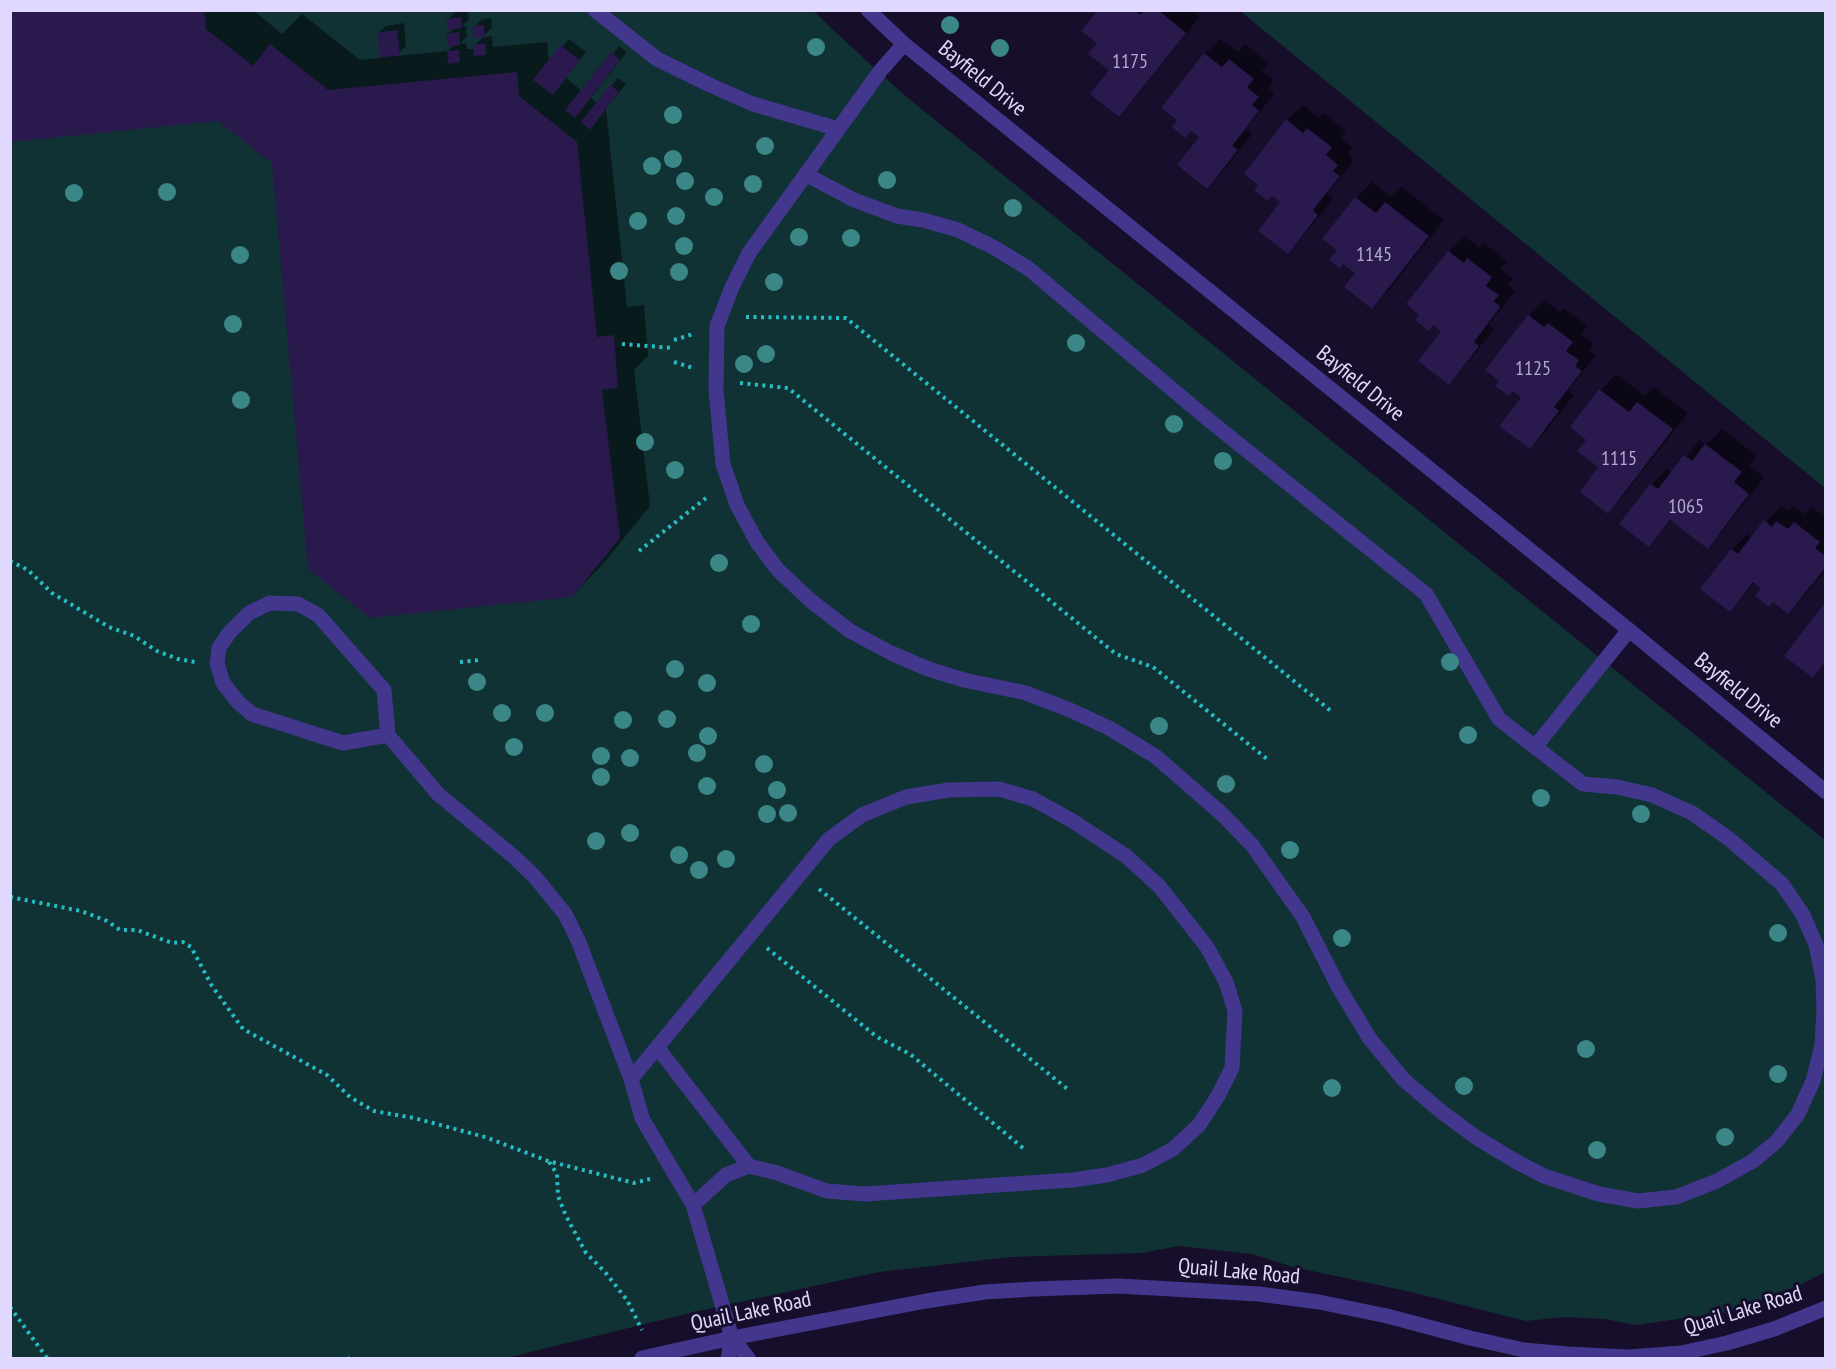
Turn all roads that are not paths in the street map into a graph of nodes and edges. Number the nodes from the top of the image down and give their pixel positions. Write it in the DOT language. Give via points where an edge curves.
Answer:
graph roads {
  1 [pos="595,10"];
  2 [pos="868,10"];
  3 [pos="904,44"];
  4 [pos="838,129"];
  5 [pos="807,175"];
  6 [pos="1629,630"];
  7 [pos="388,735"];
  8 [pos="1534,747"];
  9 [pos="1826,792"];
  10 [pos="657,1047"];
  11 [pos="631,1079"];
  12 [pos="749,1166"];
  13 [pos="693,1205"];
  14 [pos="1826,1308"];
  15 [pos="732,1338"];
  16 [pos="1630,1358"];
  17 [pos="642,1359"];
  18 [pos="728,1359"];
  19 [pos="748,1359"];
  1 -- 4 [label="street" via="657,59 712,86 753,104"];
  2 -- 3 [label="street, Bayfield Drive"];
  3 -- 4 [label="street"];
  3 -- 6 [label="street, Bayfield Drive"];
  4 -- 5 [label="street"];
  5 -- 8 [label="street" via="854,200 897,216 958,230 1029,269 1426,594 1499,719"];
  5 -- 8 [label="street" via="749,253 717,326 716,376 723,464 757,542 778,570 850,631 891,653 937,672 1026,693 1070,710 1155,756 1252,845 1303,917 1370,1039 1404,1080 1477,1138 1544,1176 1599,1194 1638,1201 1676,1197 1753,1161 1777,1141 1798,1114 1822,1045 1823,979 1816,945 1803,915 1782,884 1728,838 1692,813 1652,795 1583,784"];
  6 -- 8 [label="street"];
  6 -- 9 [label="street, Bayfield Drive"];
  7 -- 7 [label="street" via="344,743 252,714 223,683 217,663 219,648 249,613 270,603 298,604 318,615 384,690"];
  7 -- 11 [label="street" via="438,794 513,856 565,914"];
  10 -- 11 [label="street"];
  10 -- 12 [label="street"];
  10 -- 12 [label="street" via="828,839 862,815 906,797 949,790 999,789 1033,800 1126,856 1160,887 1207,947 1226,982 1234,1011 1232,1068 1199,1125 1173,1149 1143,1166 1072,1180 865,1194 827,1191"];
  11 -- 13 [label="street" via="642,1118"];
  12 -- 13 [label="street" via="726,1175"];
  13 -- 15 [label="street"];
  14 -- 16 [label="street, Quail Lake Road" via="1727,1343"];
  15 -- 16 [label="street, Quail Lake Road" via="985,1292 1119,1286 1259,1294 1319,1302 1524,1350"];
  15 -- 17 [label="street, Quail Lake Road"];
  15 -- 18 [label="street"];
  15 -- 19 [label="street"];
}
